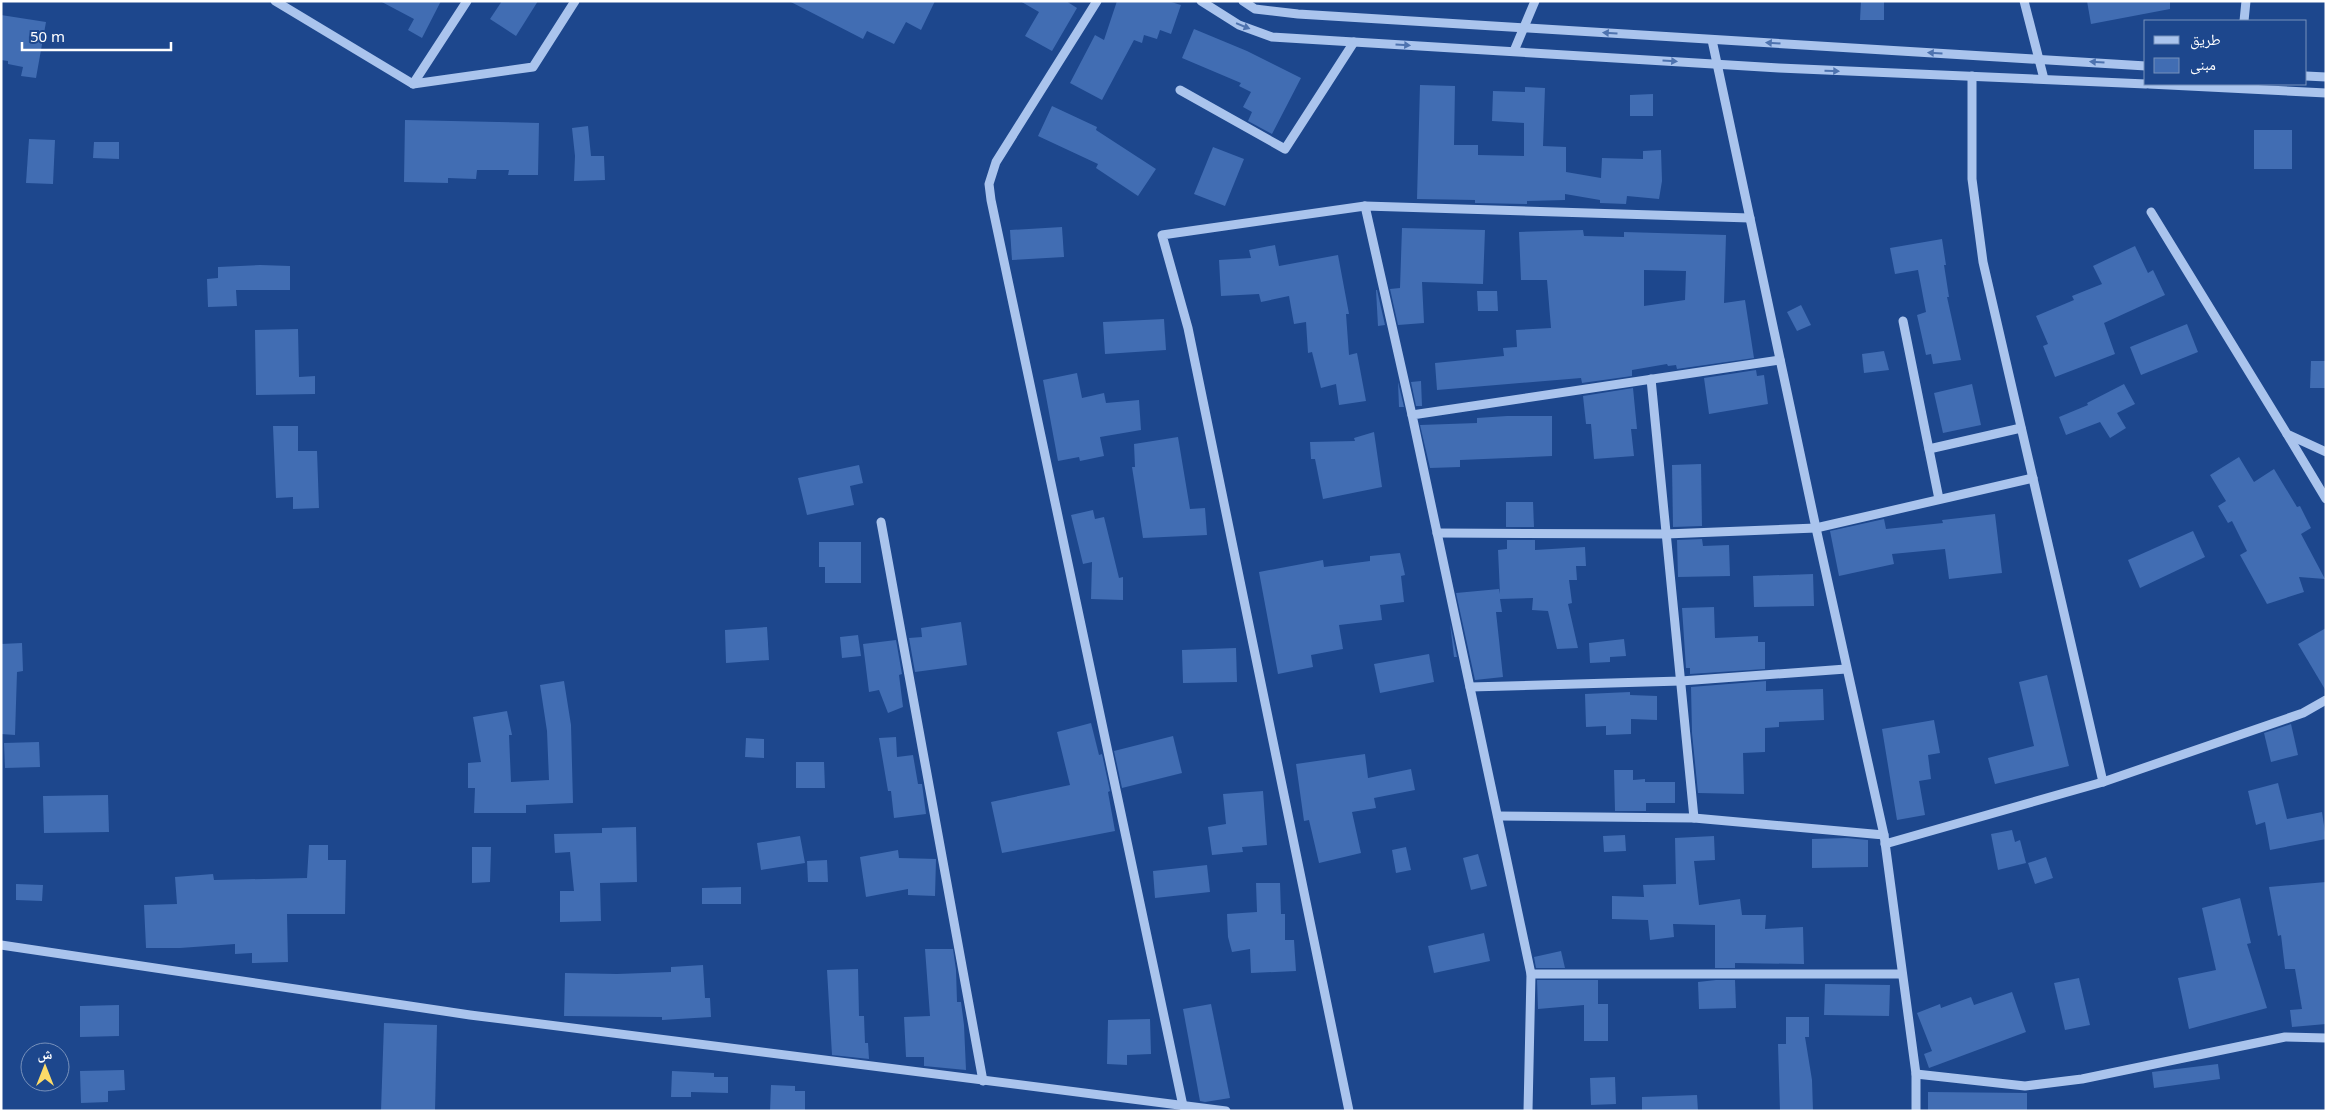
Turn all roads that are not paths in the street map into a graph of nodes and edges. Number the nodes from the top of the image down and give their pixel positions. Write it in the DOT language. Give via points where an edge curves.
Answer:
graph roads {
  1 [pos="275,1"];
  2 [pos="467,1"];
  3 [pos="575,1"];
  4 [pos="1097,1"];
  5 [pos="1201,1"];
  6 [pos="1243,1"];
  7 [pos="1535,1"];
  8 [pos="2024,1"];
  9 [pos="2246,1"];
  10 [pos="2244,20"];
  11 [pos="1524,28"];
  12 [pos="1712,40"];
  13 [pos="1354,42"];
  14 [pos="1514,52"];
  15 [pos="2038,59"];
  16 [pos="1718,64"];
  17 [pos="2144,66"];
  18 [pos="1972,76"];
  19 [pos="2307,76"];
  20 [pos="2326,77"];
  21 [pos="2044,79"];
  22 [pos="413,84"];
  23 [pos="2144,84"];
  24 [pos="2193,85"];
  25 [pos="2239,86"];
  26 [pos="1180,90"];
  27 [pos="2326,93"];
  28 [pos="1365,206"];
  29 [pos="2151,212"];
  30 [pos="1750,218"];
  31 [pos="1903,321"];
  32 [pos="1780,360"];
  33 [pos="1651,379"];
  34 [pos="1412,415"];
  35 [pos="2021,428"];
  36 [pos="2287,434"];
  37 [pos="1929,449"];
  38 [pos="2326,452"];
  39 [pos="2033,478"];
  40 [pos="2326,499"];
  41 [pos="1939,500"];
  42 [pos="881,522"];
  43 [pos="1816,528"];
  44 [pos="1437,533"];
  45 [pos="1666,534"];
  46 [pos="1846,669"];
  47 [pos="1681,681"];
  48 [pos="1470,687"];
  49 [pos="2326,700"];
  50 [pos="2103,782"];
  51 [pos="1498,816"];
  52 [pos="1694,818"];
  53 [pos="1884,840"];
  54 [pos="1,945"];
  55 [pos="1531,974"];
  56 [pos="1902,974"];
  57 [pos="2326,1038"];
  58 [pos="1916,1074"];
  59 [pos="983,1081"];
  60 [pos="1183,1106"];
  61 [pos="1226,1111"];
  62 [pos="1349,1111"];
  63 [pos="1528,1111"];
  64 [pos="1916,1111"];
  1 -- 22 [label="street"];
  2 -- 22 [label="street"];
  3 -- 22 [label="street" via="533,67"];
  4 -- 60 [label="street" via="996,162 989,184 990,200"];
  5 -- 13 [label="street, one-way" via="1238,25 1272,36"];
  6 -- 11 [label="street" via="1254,9 1298,14"];
  7 -- 11 [label="street"];
  8 -- 15 [label="street"];
  9 -- 10 [label="street"];
  12 -- 11 [label="street, one-way"];
  11 -- 14 [label="street"];
  15 -- 12 [label="street, one-way"];
  12 -- 16 [label="street"];
  13 -- 14 [label="street, one-way"];
  13 -- 26 [label="street" via="1285,149"];
  14 -- 16 [label="street, one-way"];
  17 -- 15 [label="street, one-way"];
  15 -- 21 [label="street"];
  16 -- 18 [label="street, one-way"];
  16 -- 30 [label="street"];
  18 -- 21 [label="street"];
  18 -- 35 [label="street" via="1972,179 1983,262"];
  19 -- 20 [label="street"];
  21 -- 23 [label="street"];
  24 -- 25 [label="street"];
  25 -- 27 [label="street"];
  28 -- 30 [label="street"];
  28 -- 34 [label="street"];
  28 -- 62 [label="street" via="1162,235 1188,328"];
  29 -- 36 [label="street"];
  30 -- 32 [label="street"];
  31 -- 37 [label="street"];
  32 -- 33 [label="street"];
  32 -- 43 [label="street"];
  33 -- 34 [label="street"];
  33 -- 45 [label="street"];
  34 -- 44 [label="street"];
  35 -- 37 [label="street"];
  35 -- 39 [label="street"];
  36 -- 38 [label="street"];
  36 -- 40 [label="street"];
  37 -- 41 [label="street"];
  39 -- 41 [label="street"];
  39 -- 50 [label="street"];
  41 -- 43 [label="street"];
  42 -- 59 [label="street"];
  43 -- 45 [label="street"];
  43 -- 46 [label="street"];
  44 -- 45 [label="street"];
  44 -- 48 [label="street"];
  45 -- 47 [label="street"];
  46 -- 47 [label="street"];
  46 -- 53 [label="street"];
  47 -- 48 [label="street"];
  47 -- 52 [label="street"];
  48 -- 51 [label="street"];
  49 -- 50 [label="street" via="2303,713"];
  50 -- 53 [label="street"];
  51 -- 52 [label="street"];
  51 -- 55 [label="street"];
  52 -- 53 [label="street"];
  53 -- 56 [label="street"];
  54 -- 59 [label="street" via="470,1015"];
  55 -- 56 [label="street"];
  55 -- 63 [label="street"];
  56 -- 58 [label="street"];
  57 -- 58 [label="street" via="2285,1037 2082,1079 2026,1086"];
  58 -- 64 [label="street"];
  59 -- 60 [label="street"];
  60 -- 61 [label="street"];
}
